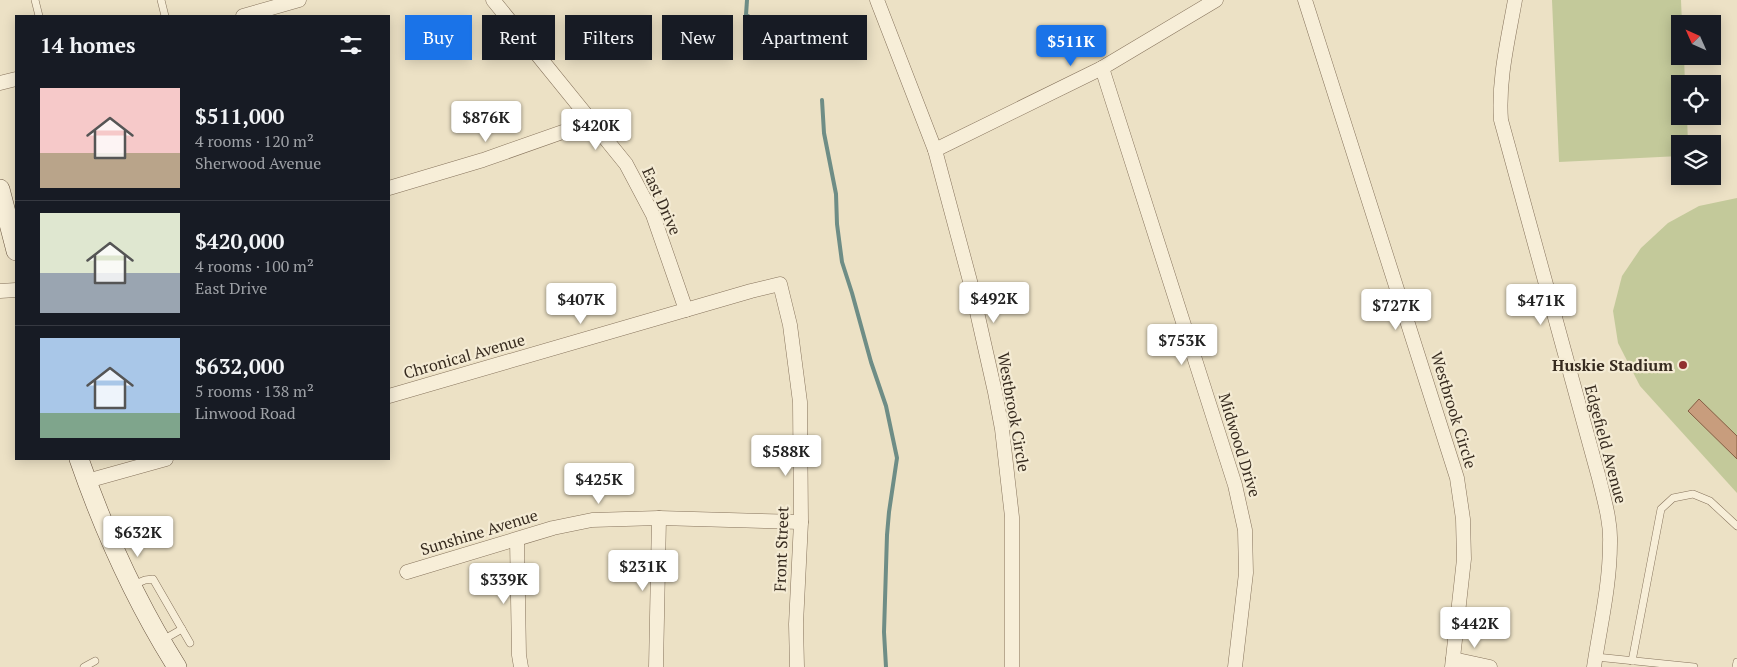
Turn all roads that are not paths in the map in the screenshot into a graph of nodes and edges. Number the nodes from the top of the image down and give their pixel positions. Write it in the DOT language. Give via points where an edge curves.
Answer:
graph roads {
  1 [pos="35,0"];
  2 [pos="161,0"];
  3 [pos="299,0"];
  4 [pos="493,0"];
  5 [pos="877,0"];
  6 [pos="1216,0"];
  7 [pos="1305,0"];
  8 [pos="1515,0"];
  9 [pos="39,15"];
  10 [pos="165,15"];
  11 [pos="246,15"];
  12 [pos="1102,68"];
  13 [pos="15,79"];
  14 [pos="0,83"];
  15 [pos="591,122"];
  16 [pos="934,150"];
  17 [pos="0,188"];
  18 [pos="390,188"];
  19 [pos="15,247"];
  20 [pos="780,284"];
  21 [pos="15,290"];
  22 [pos="0,292"];
  23 [pos="686,310"];
  24 [pos="390,396"];
  25 [pos="79,460"];
  26 [pos="162,460"];
  27 [pos="87,480"];
  28 [pos="659,518"];
  29 [pos="801,522"];
  30 [pos="1737,526"];
  31 [pos="517,540"];
  32 [pos="407,572"];
  33 [pos="132,586"];
  34 [pos="182,629"];
  35 [pos="161,641"];
  36 [pos="190,643"];
  37 [pos="95,661"];
  38 [pos="1632,661"];
  39 [pos="1595,662"];
  40 [pos="1737,662"];
  41 [pos="1453,663"];
  42 [pos="84,667"];
  43 [pos="177,667"];
  44 [pos="520,667"];
  45 [pos="656,667"];
  46 [pos="797,667"];
  47 [pos="1012,667"];
  48 [pos="1235,667"];
  49 [pos="1490,667"];
  50 [pos="1694,667"];
  51 [pos="1736,667"];
  1 -- 9 [label="lane"];
  2 -- 10 [label="lane"];
  3 -- 11 [label="street"];
  4 -- 15 [label="street, East Drive"];
  5 -- 16 [label="street, Westbrook Circle"];
  6 -- 12 [label="street"];
  7 -- 41 [label="street, Westbrook Circle" via="1457,478 1464,559"];
  8 -- 39 [label="street, Edgefield Avenue" via="1501,84 1501,120 1606,508 1609,568"];
  12 -- 16 [label="street"];
  12 -- 48 [label="street, Midwood Drive" via="1235,485 1245,530 1246,573"];
  13 -- 14 [label="street"];
  15 -- 18 [label="street" via="483,160"];
  15 -- 23 [label="street, East Drive" via="626,164 653,215"];
  16 -- 47 [label="street, Westbrook Circle" via="970,281 1002,429 1012,516"];
  17 -- 19 [label="main road"];
  20 -- 23 [label="street, Chronical Avenue"];
  20 -- 29 [label="street, Front Street" via="790,325 800,402"];
  21 -- 22 [label="street"];
  23 -- 24 [label="street, Chronical Avenue"];
  25 -- 27 [label="main road"];
  26 -- 27 [label="street"];
  27 -- 33 [label="main road"];
  28 -- 29 [label="street, Sunshine Avenue"];
  28 -- 31 [label="street, Sunshine Avenue" via="592,520"];
  28 -- 45 [label="street"];
  29 -- 46 [label="street, Front Street"];
  30 -- 38 [label="lane" via="1710,500 1693,494 1674,498 1661,509"];
  31 -- 32 [label="street, Sunshine Avenue"];
  31 -- 44 [label="street"];
  33 -- 34 [label="lane" via="153,579"];
  33 -- 35 [label="main road"];
  34 -- 35 [label="lane"];
  34 -- 36 [label="lane"];
  35 -- 43 [label="main road"];
  37 -- 42 [label="lane"];
  38 -- 39 [label="lane"];
  38 -- 50 [label="lane"];
  40 -- 51 [label="lane"];
  41 -- 49 [label="street"];
}
